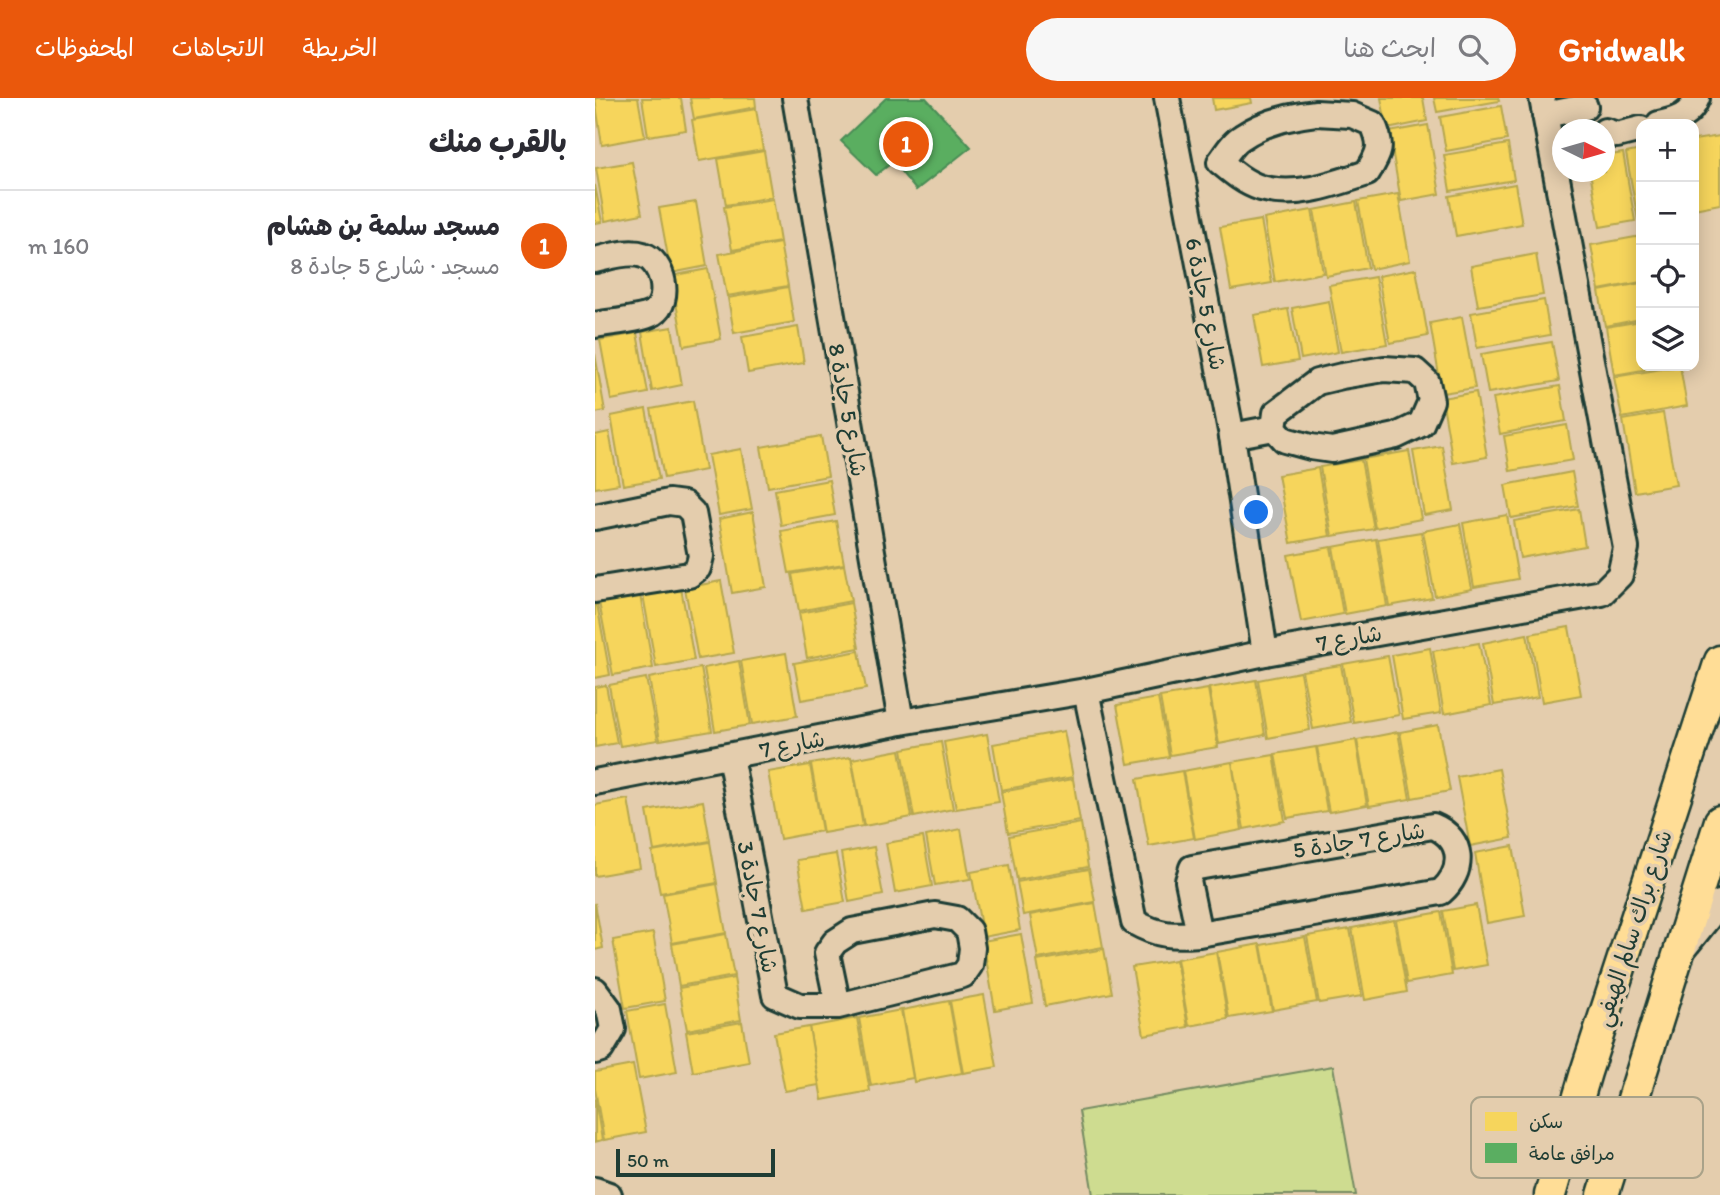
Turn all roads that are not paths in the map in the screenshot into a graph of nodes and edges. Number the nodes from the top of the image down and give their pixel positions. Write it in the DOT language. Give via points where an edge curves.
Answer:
graph roads {
  1 [pos="795,98"];
  2 [pos="1167,98"];
  3 [pos="1697,98"];
  4 [pos="1585,102"];
  5 [pos="1544,106"];
  6 [pos="1591,119"];
  7 [pos="1680,119"];
  8 [pos="1636,130"];
  9 [pos="1615,134"];
  10 [pos="1220,162"];
  11 [pos="1181,172"];
  12 [pos="595,260"];
  13 [pos="595,325"];
  14 [pos="1274,428"];
  15 [pos="1232,436"];
  16 [pos="595,517"];
  17 [pos="595,590"];
  18 [pos="1265,653"];
  19 [pos="1720,661"];
  20 [pos="1086,691"];
  21 [pos="901,722"];
  22 [pos="730,756"];
  23 [pos="595,782"];
  24 [pos="1720,821"];
  25 [pos="1720,903"];
  26 [pos="1199,934"];
  27 [pos="1677,957"];
  28 [pos="595,990"];
  29 [pos="838,1006"];
  30 [pos="595,1051"];
  31 [pos="1579,1097"];
  32 [pos="1633,1097"];
  33 [pos="1555,1178"];
  34 [pos="1608,1178"];
  35 [pos="595,1190"];
  36 [pos="610,1195"];
  37 [pos="1550,1195"];
  38 [pos="1603,1195"];
  1 -- 21 [label="street, شارع 5 جادة 8"];
  2 -- 11 [label="street, شارع 5 جادة 6"];
  3 -- 7 [label="street"];
  4 -- 5 [label="street"];
  4 -- 6 [label="street"];
  5 -- 18 [label="street, شارع 7" via="1626,548 1620,575 1602,593"];
  8 -- 9 [label="street"];
  10 -- 10 [label="street" via="1262,188 1323,187 1367,173 1379,155 1379,138 1373,124 1352,115 1294,115 1240,138"];
  10 -- 11 [label="street"];
  11 -- 15 [label="street, شارع 5 جادة 6"];
  12 -- 13 [label="street" via="633,253 653,260 663,297 651,314"];
  14 -- 14 [label="street" via="1285,440 1332,450 1396,436 1421,424 1431,401 1427,382 1415,371 1384,369 1317,382 1276,413"];
  14 -- 15 [label="street"];
  15 -- 18 [label="street, شارع 5 جادة 6"];
  16 -- 17 [label="street" via="669,502 684,504 693,513 701,556 698,568 689,575"];
  18 -- 20 [label="street, شارع 7"];
  19 -- 31 [label="main road, شارع براك سالم الهيفي"];
  20 -- 21 [label="street, شارع 7"];
  20 -- 26 [label="street, شارع 7 جادة 5" via="1134,922 1153,933"];
  21 -- 22 [label="street, شارع 7"];
  22 -- 23 [label="street, شارع 7"];
  22 -- 29 [label="street, شارع 7 جادة 3" via="775,995 800,1006"];
  24 -- 27 [label="main road"];
  25 -- 27 [label="street"];
  26 -- 26 [label="street, شارع 7 جادة 5" via="1441,892 1454,877 1458,855 1446,831 1433,826 1192,868 1188,881"];
  27 -- 32 [label="main road"];
  28 -- 30 [label="street" via="608,1009 613,1029"];
  29 -- 29 [label="street, شارع 7 جادة 3" via="963,975 970,965 969,931 957,919 936,915 852,931 827,953"];
  33 -- 37 [label="main road, شارع براك سالم الهيفي"];
  34 -- 38 [label="main road"];
  35 -- 36 [label="street"];
}
